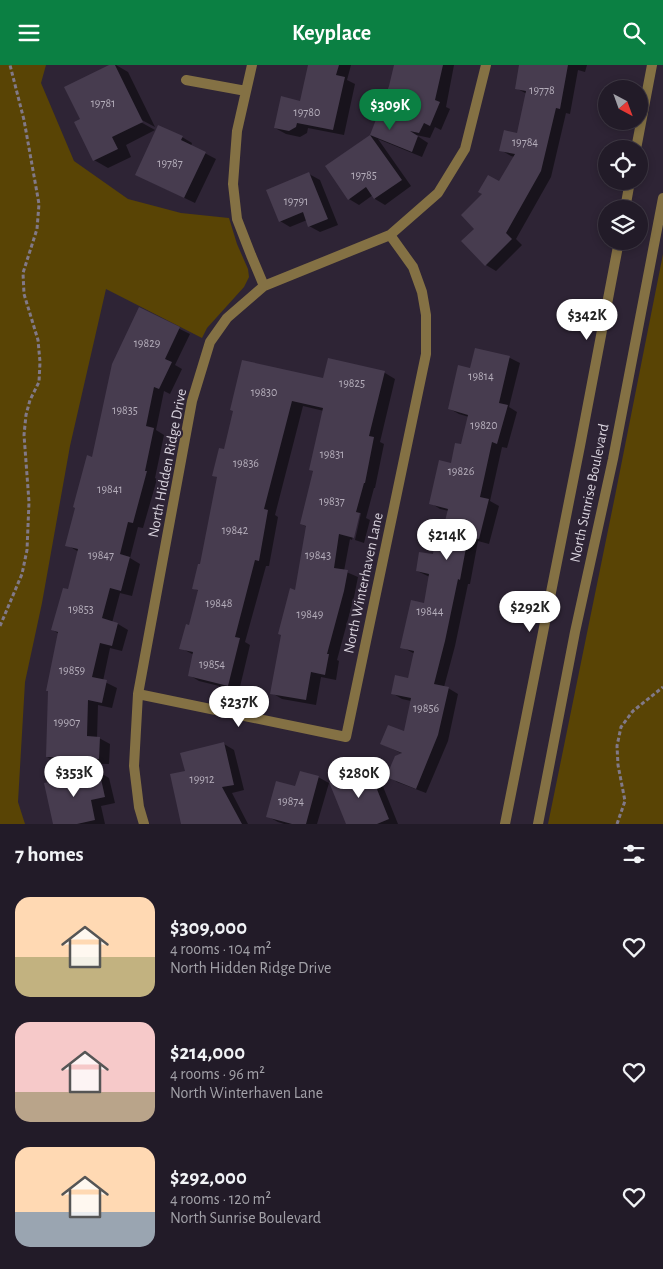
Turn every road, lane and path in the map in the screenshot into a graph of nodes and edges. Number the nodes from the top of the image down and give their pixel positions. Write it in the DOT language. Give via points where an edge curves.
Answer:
graph roads {
  1 [pos="10,65"];
  2 [pos="252,65"];
  3 [pos="486,65"];
  4 [pos="652,65"];
  5 [pos="186,80"];
  6 [pos="246,91"];
  7 [pos="638,140"];
  8 [pos="663,198"];
  9 [pos="390,235"];
  10 [pos="617,250"];
  11 [pos="264,285"];
  12 [pos="0,626"];
  13 [pos="663,687"];
  14 [pos="138,694"];
  15 [pos="144,824"];
  16 [pos="505,824"];
  17 [pos="538,824"];
  18 [pos="617,824"];
  1 -- 12 [label="path" via="40,204 37,229 23,273 24,294 38,340 40,362 39,382 30,400 24,435 30,502 27,550 22,575"];
  2 -- 6 [label="street"];
  3 -- 9 [label="street, North Hidden Ridge Drive" via="464,149 438,193"];
  4 -- 7 [label="street"];
  5 -- 6 [label="street"];
  6 -- 11 [label="street" via="237,131 233,184 237,219"];
  8 -- 17 [label="street, North Sunrise Boulevard"];
  9 -- 11 [label="street, North Hidden Ridge Drive"];
  9 -- 14 [label="street, North Winterhaven Lane" via="413,267 422,292 426,315 426,354 346,737"];
  10 -- 16 [label="street, North Sunrise Boulevard"];
  11 -- 14 [label="street, North Hidden Ridge Drive" via="227,318 210,342 192,401"];
  13 -- 18 [label="path" via="633,711 621,727 618,765 625,801"];
  14 -- 15 [label="street, North Hidden Ridge Drive" via="134,766"];
}
